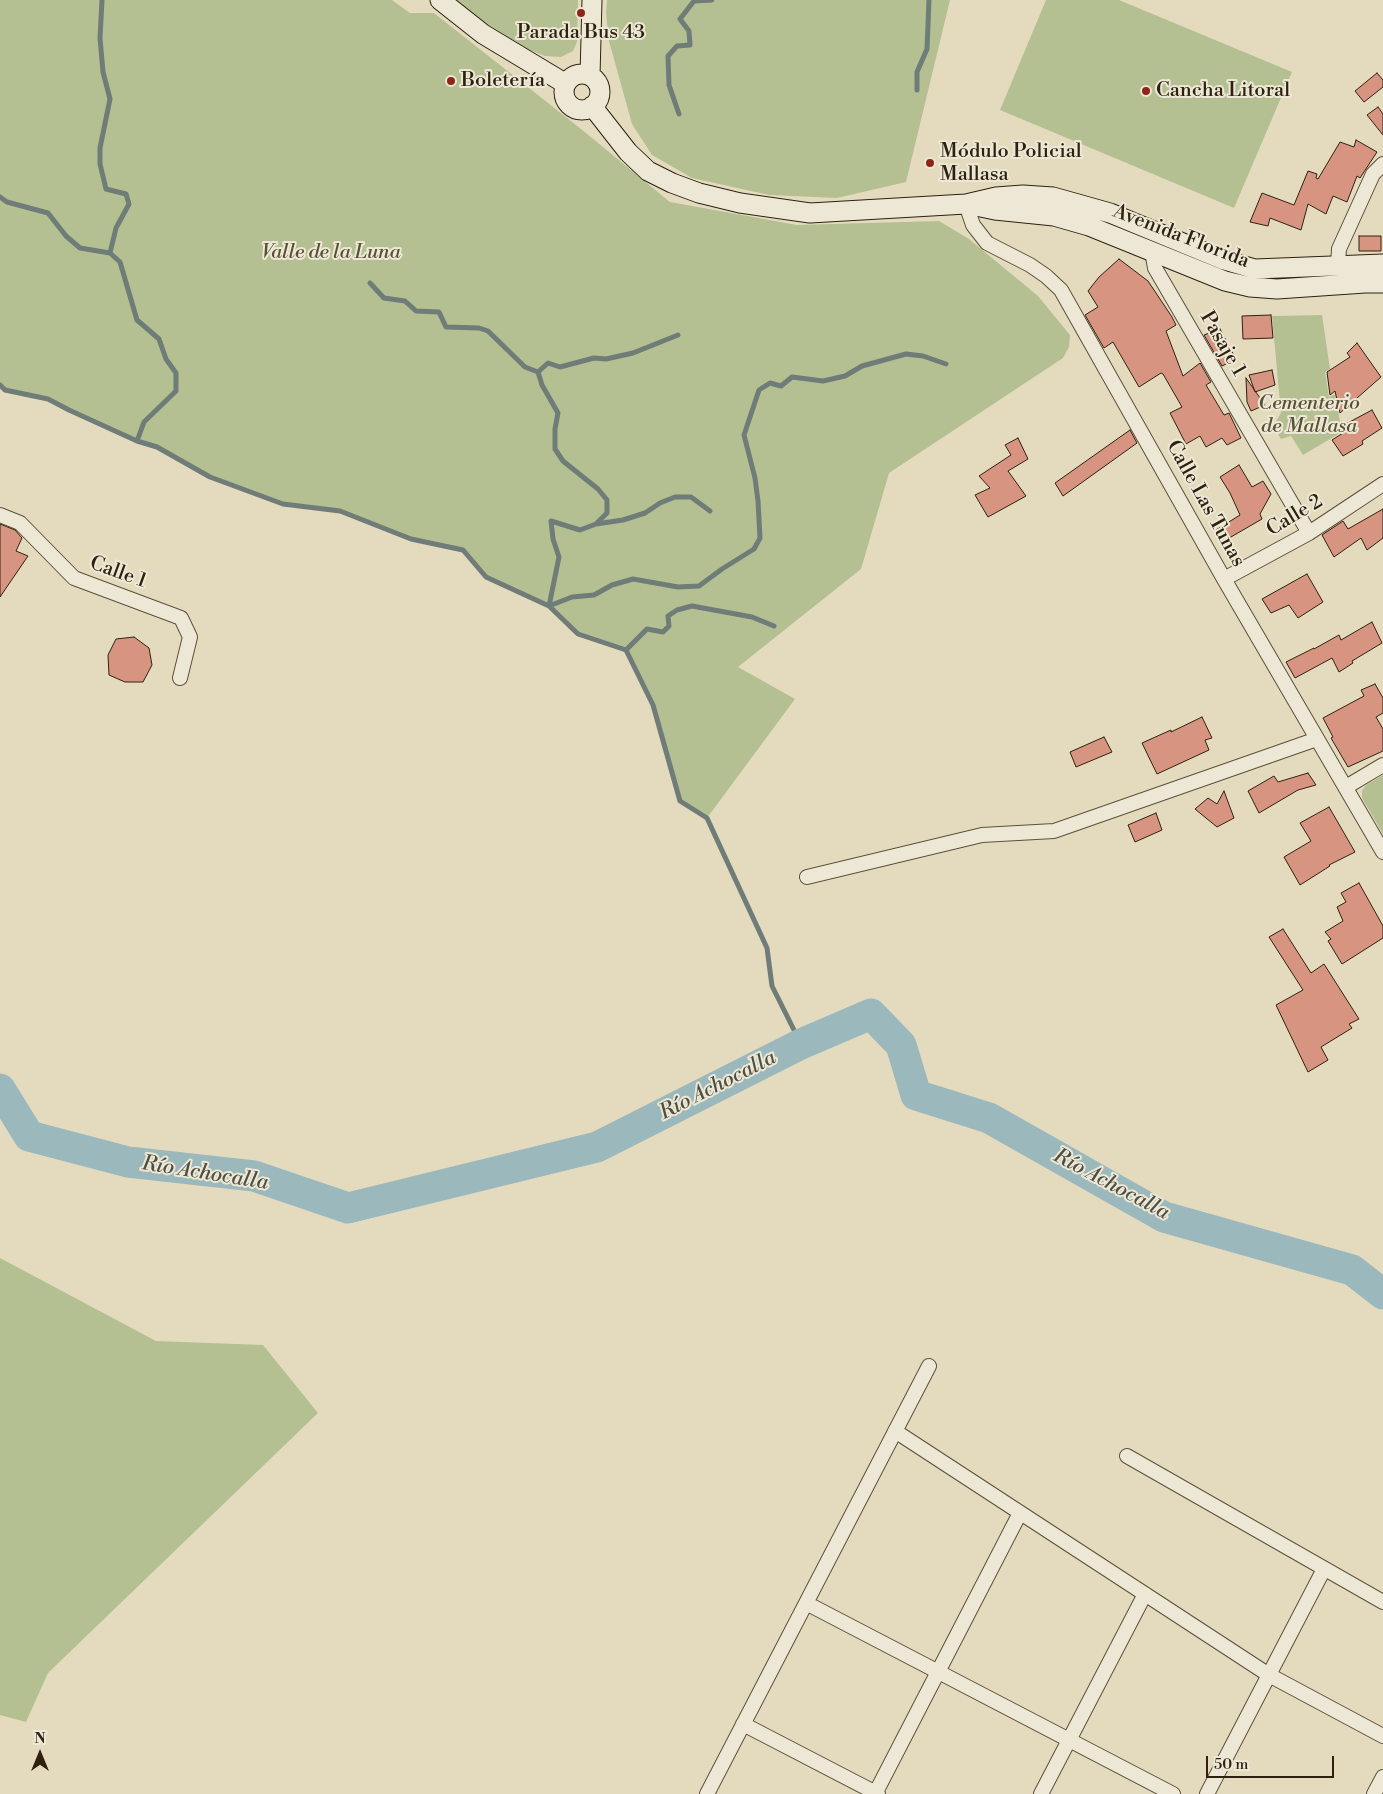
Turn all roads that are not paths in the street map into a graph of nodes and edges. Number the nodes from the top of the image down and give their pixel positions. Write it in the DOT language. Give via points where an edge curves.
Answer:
graph roads {
  1 [pos="440,0"];
  2 [pos="592,0"];
  3 [pos="590,76"];
  4 [pos="566,84"];
  5 [pos="592,106"];
  6 [pos="1383,164"];
  7 [pos="966,204"];
  8 [pos="1159,233"];
  9 [pos="1152,251"];
  10 [pos="1383,264"];
  11 [pos="1338,265"];
  12 [pos="1383,283"];
  13 [pos="1339,284"];
  14 [pos="1383,484"];
  15 [pos="0,515"];
  16 [pos="1309,533"];
  17 [pos="1224,579"];
  18 [pos="180,678"];
  19 [pos="1317,738"];
  20 [pos="1383,765"];
  21 [pos="1346,787"];
  22 [pos="1383,852"];
  23 [pos="807,877"];
  24 [pos="929,1366"];
  25 [pos="896,1431"];
  26 [pos="1127,1456"];
  27 [pos="1020,1513"];
  28 [pos="1324,1569"];
  29 [pos="1145,1594"];
  30 [pos="1383,1602"];
  31 [pos="806,1604"];
  32 [pos="938,1672"];
  33 [pos="1269,1674"];
  34 [pos="743,1724"];
  35 [pos="1383,1736"];
  36 [pos="1069,1740"];
  37 [pos="1383,1777"];
  38 [pos="707,1794"];
  39 [pos="876,1794"];
  40 [pos="1041,1794"];
  41 [pos="1174,1794"];
  42 [pos="1207,1794"];
  43 [pos="1374,1794"];
  1 -- 4 [label="main road" via="483,34"];
  2 -- 3 [label="main road"];
  3 -- 4 [label="main road" via="574,76"];
  3 -- 5 [label="main road" via="600,91"];
  4 -- 5 [label="main road" via="564,94 569,104 580,109"];
  5 -- 7 [label="main road, Avenida Florida" via="628,152 648,171 672,184 740,203 810,214"];
  6 -- 11 [label="street" via="1373,174 1339,249"];
  7 -- 8 [label="main road, Avenida Florida" via="996,197 1053,197 1110,213"];
  7 -- 9 [label="main road, Avenida Florida" via="1054,216"];
  7 -- 17 [label="street, Calle Las Tunas" via="973,225 987,243 1030,265 1061,290"];
  8 -- 9 [label="main road"];
  8 -- 11 [label="main road, Avenida Florida" via="1255,269"];
  9 -- 13 [label="main road, Avenida Florida" via="1225,281 1250,287 1277,289"];
  9 -- 16 [label="street, Pasaje 1" via="1155,268"];
  10 -- 11 [label="main road, Avenida Florida"];
  11 -- 13 [label="main road"];
  12 -- 13 [label="main road, Avenida Florida"];
  14 -- 16 [label="street, Calle 2"];
  15 -- 18 [label="street, Calle 1" via="20,523 74,578 181,618 190,638"];
  16 -- 17 [label="street, Calle 2"];
  17 -- 19 [label="street, Calle Las Tunas"];
  19 -- 21 [label="street, Calle Las Tunas"];
  19 -- 23 [label="street" via="1054,831 982,835"];
  20 -- 21 [label="street"];
  21 -- 22 [label="street, Calle Las Tunas"];
  24 -- 25 [label="street"];
  25 -- 27 [label="street"];
  25 -- 31 [label="street"];
  26 -- 28 [label="street"];
  27 -- 29 [label="street"];
  27 -- 32 [label="street"];
  28 -- 30 [label="street"];
  28 -- 33 [label="street"];
  29 -- 33 [label="street"];
  29 -- 36 [label="street"];
  31 -- 32 [label="street"];
  31 -- 34 [label="street"];
  32 -- 36 [label="street"];
  32 -- 39 [label="street"];
  33 -- 35 [label="street"];
  33 -- 42 [label="street"];
  34 -- 38 [label="street"];
  34 -- 39 [label="street"];
  36 -- 40 [label="street"];
  36 -- 41 [label="street"];
  37 -- 43 [label="street"];
}
